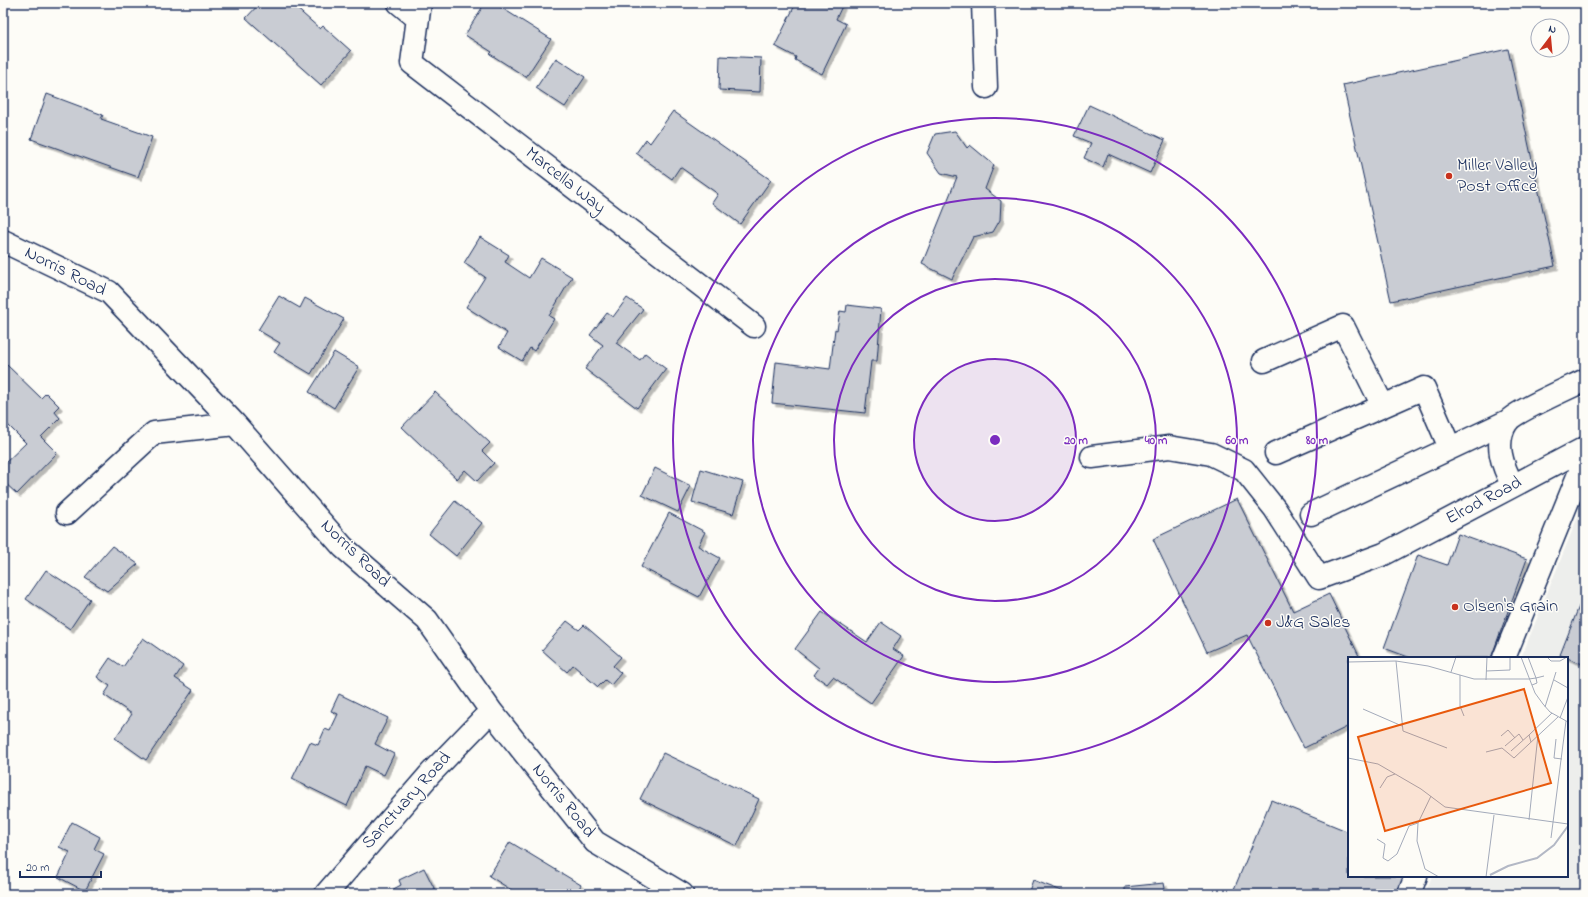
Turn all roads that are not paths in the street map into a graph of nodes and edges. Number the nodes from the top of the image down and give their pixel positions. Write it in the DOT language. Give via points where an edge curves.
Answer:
graph roads {
  1 [pos="399,3"];
  2 [pos="983,3"];
  3 [pos="419,10"];
  4 [pos="986,87"];
  5 [pos="3,241"];
  6 [pos="754,326"];
  7 [pos="1264,361"];
  8 [pos="1585,380"];
  9 [pos="1383,406"];
  10 [pos="1508,420"];
  11 [pos="234,424"];
  12 [pos="1450,448"];
  13 [pos="1585,448"];
  14 [pos="1276,453"];
  15 [pos="1092,457"];
  16 [pos="1585,459"];
  17 [pos="1513,486"];
  18 [pos="67,512"];
  19 [pos="1311,514"];
  20 [pos="1504,657"];
  21 [pos="491,711"];
  22 [pos="1416,877"];
  23 [pos="326,894"];
  24 [pos="682,894"];
  25 [pos="1409,894"];
  1 -- 3 [label="street"];
  2 -- 4 [label="street"];
  3 -- 6 [label="street, Marcella Way" via="412,62"];
  5 -- 11 [label="street, Norris Road" via="109,292"];
  7 -- 9 [label="street" via="1343,326"];
  8 -- 10 [label="street"];
  9 -- 12 [label="street" via="1424,388"];
  9 -- 14 [label="street"];
  10 -- 12 [label="street"];
  10 -- 17 [label="street" via="1502,431 1500,456"];
  11 -- 18 [label="street" via="154,433"];
  11 -- 21 [label="street, Norris Road" via="342,547 427,620"];
  12 -- 19 [label="street"];
  13 -- 17 [label="street, Elrod Road"];
  15 -- 17 [label="street, Elrod Road" via="1169,446 1211,454 1244,470 1276,509 1320,578 1384,554"];
  16 -- 20 [label="street"];
  21 -- 23 [label="street, Sanctuary Road" via="431,773"];
  21 -- 24 [label="street, Norris Road" via="595,842"];
  22 -- 25 [label="street"];
}
